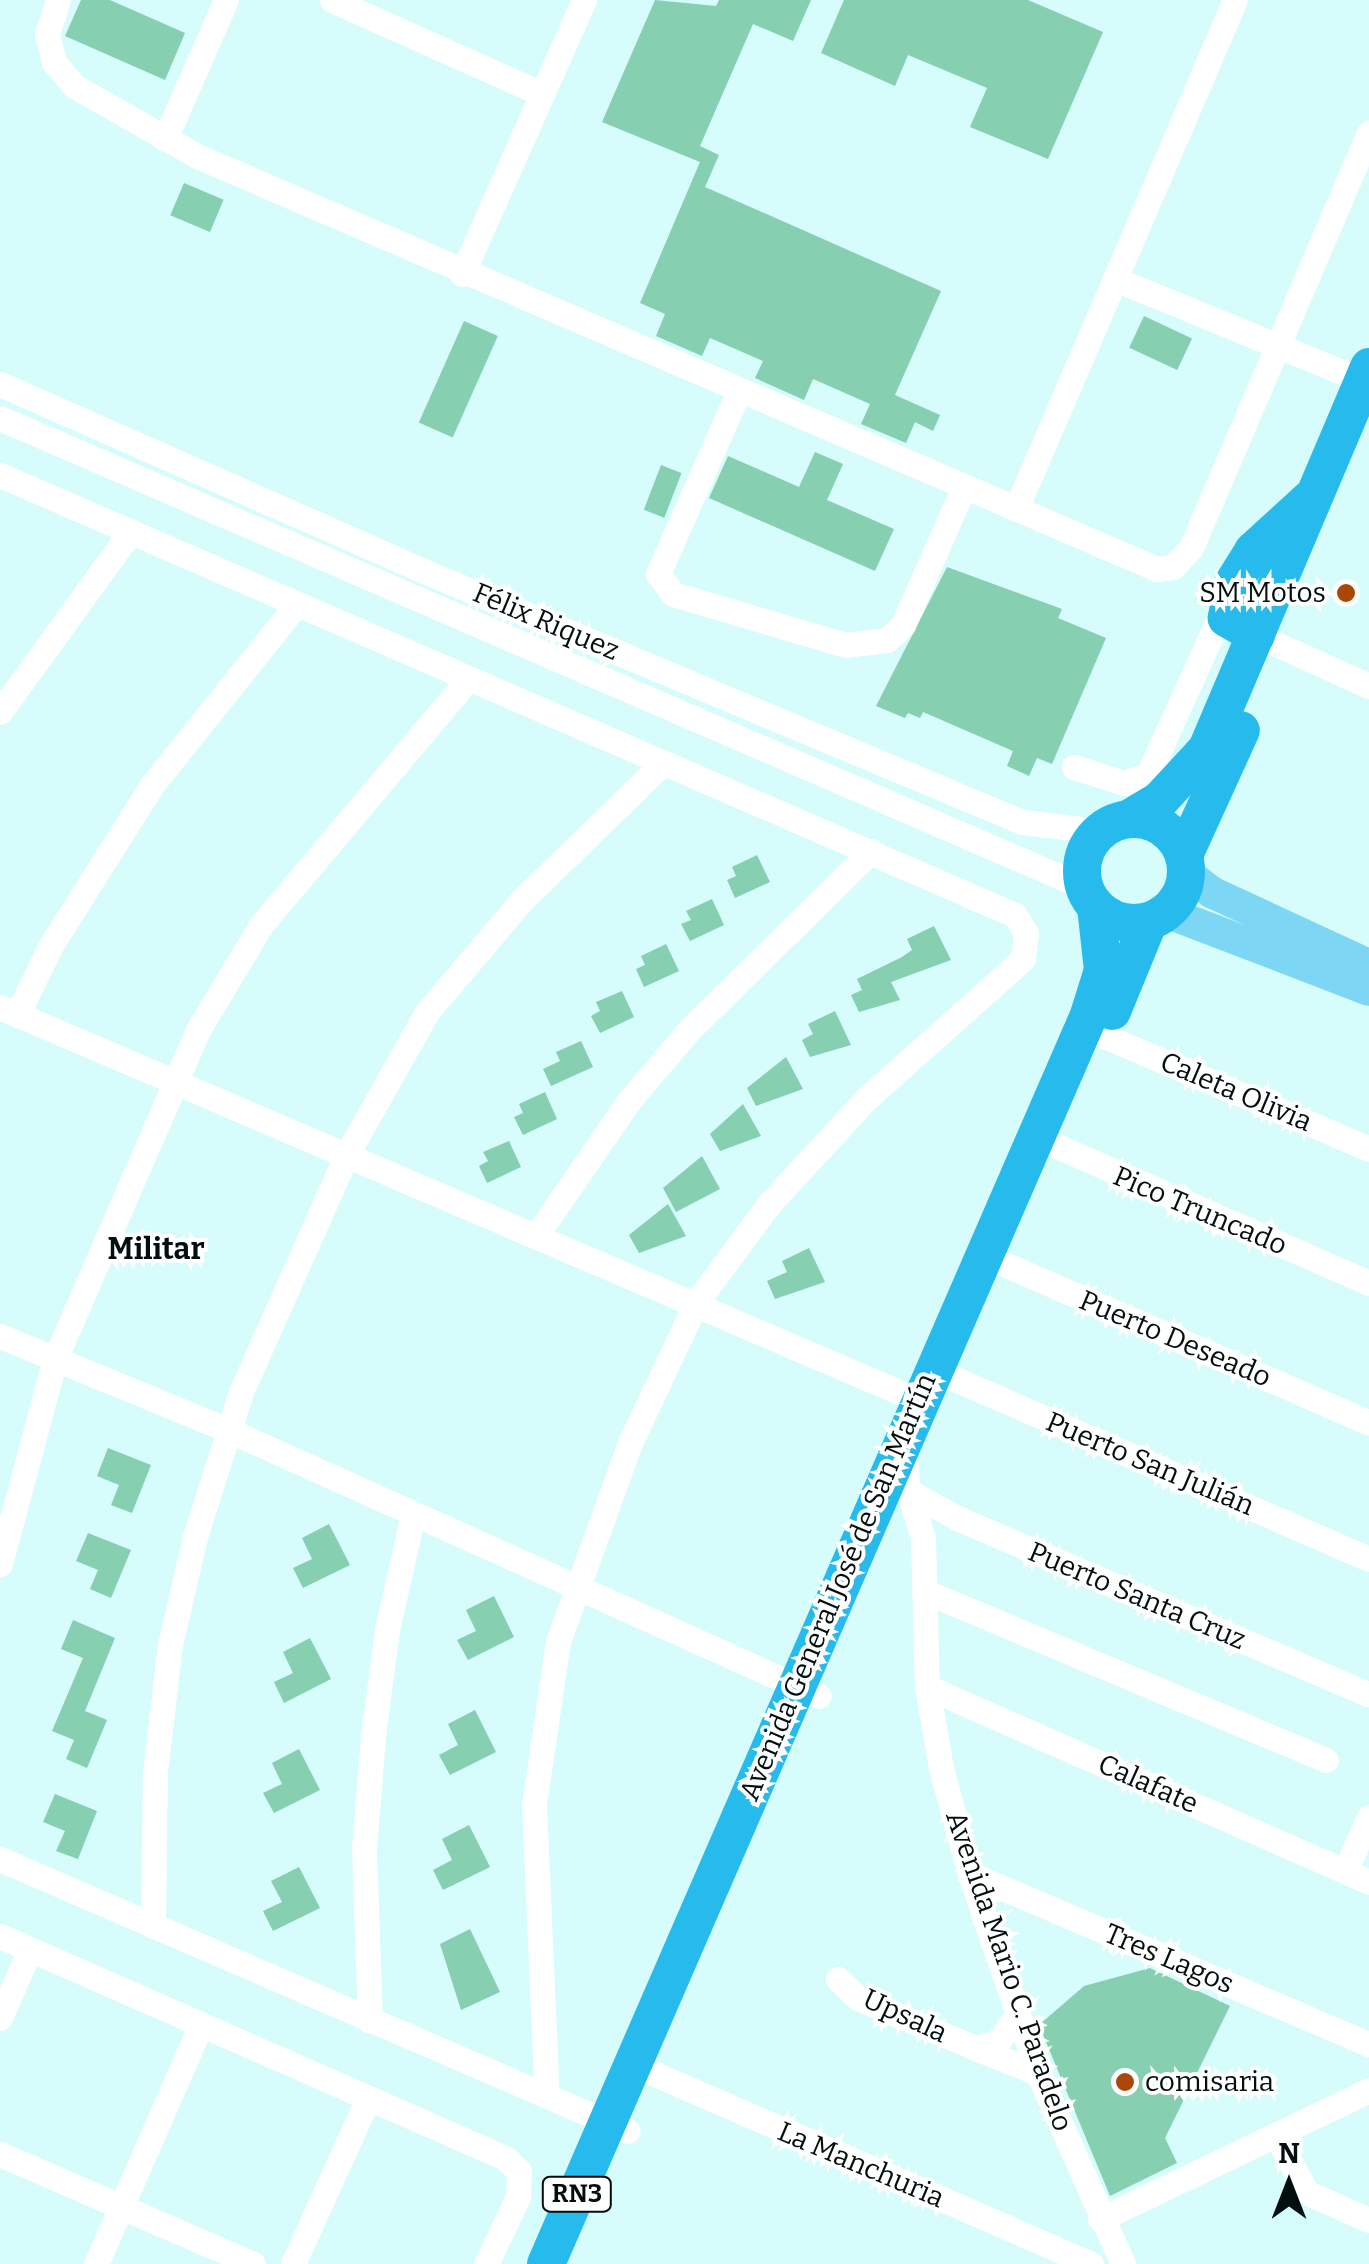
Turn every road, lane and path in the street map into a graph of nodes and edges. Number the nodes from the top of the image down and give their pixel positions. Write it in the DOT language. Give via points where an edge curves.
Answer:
graph roads {
  1 [pos="58,0"];
  2 [pos="226,0"];
  3 [pos="332,0"];
  4 [pos="584,0"];
  5 [pos="1235,0"];
  6 [pos="542,94"];
  7 [pos="1369,132"];
  8 [pos="165,139"];
  9 [pos="462,274"];
  10 [pos="1115,279"];
  11 [pos="1279,346"];
  12 [pos="1367,377"];
  13 [pos="0,384"];
  14 [pos="740,392"];
  15 [pos="0,418"];
  16 [pos="1369,425"];
  17 [pos="0,475"];
  18 [pos="964,487"];
  19 [pos="1016,509"];
  20 [pos="131,530"];
  21 [pos="297,604"];
  22 [pos="1241,627"];
  23 [pos="468,679"];
  24 [pos="1369,686"];
  25 [pos="0,712"];
  26 [pos="663,764"];
  27 [pos="1074,768"];
  28 [pos="1115,824"];
  29 [pos="871,851"];
  30 [pos="1186,864"];
  31 [pos="1090,896"];
  32 [pos="1158,917"];
  33 [pos="1369,965"];
  34 [pos="1369,990"];
  35 [pos="8,1011"];
  36 [pos="1102,1035"];
  37 [pos="172,1084"];
  38 [pos="1043,1142"];
  39 [pos="1369,1149"];
  40 [pos="347,1154"];
  41 [pos="536,1236"];
  42 [pos="992,1259"];
  43 [pos="1369,1283"];
  44 [pos="696,1303"];
  45 [pos="0,1336"];
  46 [pos="55,1360"];
  47 [pos="935,1382"];
  48 [pos="1369,1422"];
  49 [pos="226,1429"];
  50 [pos="896,1485"];
  51 [pos="414,1515"];
  52 [pos="1369,1559"];
  53 [pos="0,1564"];
  54 [pos="574,1586"];
  55 [pos="924,1590"];
  56 [pos="927,1686"];
  57 [pos="808,1691"];
  58 [pos="1369,1695"];
  59 [pos="1326,1760"];
  60 [pos="1369,1817"];
  61 [pos="0,1859"];
  62 [pos="970,1874"];
  63 [pos="1357,1877"];
  64 [pos="153,1926"];
  65 [pos="0,1936"];
  66 [pos="30,1949"];
  67 [pos="838,1979"];
  68 [pos="1018,2014"];
  69 [pos="0,2018"];
  70 [pos="370,2020"];
  71 [pos="201,2025"];
  72 [pos="1369,2044"];
  73 [pos="975,2048"];
  74 [pos="643,2070"];
  75 [pos="1038,2073"];
  76 [pos="1369,2090"];
  77 [pos="547,2096"];
  78 [pos="368,2099"];
  79 [pos="617,2127"];
  80 [pos="1277,2136"];
  81 [pos="0,2154"];
  82 [pos="121,2207"];
  83 [pos="1100,2219"];
  84 [pos="1369,2220"];
  85 [pos="302,2261"];
  86 [pos="96,2264"];
  87 [pos="253,2264"];
  88 [pos="486,2264"];
  89 [pos="546,2264"];
  90 [pos="570,2264"];
  91 [pos="1091,2264"];
  92 [pos="1123,2264"];
  1 -- 8 [label="street" via="47,34 54,62 101,105"];
  2 -- 8 [label="street"];
  3 -- 6 [label="street"];
  4 -- 6 [label="street"];
  5 -- 10 [label="street"];
  6 -- 9 [label="street"];
  7 -- 11 [label="street"];
  8 -- 9 [label="street"];
  9 -- 14 [label="street"];
  10 -- 11 [label="street"];
  10 -- 19 [label="street"];
  11 -- 12 [label="street"];
  11 -- 19 [label="street" via="1191,548 1173,567 1131,560"];
  12 -- 22 [label="highway" via="1316,494 1253,550"];
  13 -- 28 [label="street, Félix Riquez" via="1022,822"];
  14 -- 18 [label="street"];
  14 -- 18 [label="street" via="658,574 673,594 845,645 887,640 902,625"];
  15 -- 31 [label="street, Félix Riquez"];
  16 -- 22 [label="highway, Avenida General José de San Martín"];
  17 -- 20 [label="street"];
  18 -- 19 [label="street"];
  20 -- 21 [label="street"];
  20 -- 25 [label="street"];
  21 -- 23 [label="street"];
  21 -- 35 [label="street" via="152,785"];
  22 -- 24 [label="street"];
  22 -- 27 [label="street" via="1148,774 1124,783"];
  22 -- 28 [label="highway, Avenida General José de San Martín" via="1207,749 1160,800"];
  22 -- 30 [label="highway, Avenida General José de San Martín"];
  23 -- 26 [label="street"];
  23 -- 37 [label="street" via="262,926"];
  26 -- 29 [label="street"];
  26 -- 40 [label="street" via="521,901 426,1012"];
  28 -- 30 [label="highway" via="1164,827"];
  28 -- 31 [label="highway, Avenida General José de San Martín" via="1083,860"];
  29 -- 41 [label="street" via="690,1029 628,1102"];
  29 -- 44 [label="street" via="1015,915 1026,933 1023,959 806,1157"];
  30 -- 32 [label="highway, Avenida General José de San Martín"];
  30 -- 33 [label="main road" via="1211,892"];
  31 -- 32 [label="highway" via="1120,922"];
  31 -- 38 [label="highway, Avenida General José de San Martín" via="1104,938 1100,983"];
  32 -- 34 [label="main road"];
  32 -- 36 [label="highway, Avenida General José de San Martín"];
  35 -- 37 [label="street, Puerto San Julián"];
  36 -- 38 [label="highway, Avenida General José de San Martín"];
  36 -- 39 [label="street, Caleta Olivia"];
  37 -- 40 [label="street, Puerto San Julián"];
  37 -- 46 [label="street"];
  38 -- 42 [label="highway, Avenida General José de San Martín"];
  38 -- 43 [label="street, Pico Truncado"];
  40 -- 41 [label="street, Puerto San Julián"];
  40 -- 49 [label="street"];
  41 -- 44 [label="street, Puerto San Julián"];
  42 -- 47 [label="highway, Avenida General José de San Martín"];
  42 -- 48 [label="street, Puerto Deseado"];
  44 -- 47 [label="street, Puerto San Julián"];
  44 -- 54 [label="street" via="630,1443"];
  45 -- 46 [label="street"];
  46 -- 49 [label="street"];
  46 -- 53 [label="street"];
  47 -- 50 [label="highway, Avenida General José de San Martín"];
  47 -- 50 [label="highway, Avenida General José de San Martín" via="904,1437"];
  47 -- 52 [label="street, Puerto San Julián"];
  49 -- 51 [label="street"];
  49 -- 64 [label="street" via="170,1646 155,1772"];
  50 -- 55 [label="street, Avenida Mario C. Paradelo" via="920,1522"];
  50 -- 57 [label="highway, Avenida General José de San Martín"];
  50 -- 58 [label="street, Puerto Santa Cruz" via="957,1518"];
  51 -- 54 [label="street"];
  51 -- 70 [label="street" via="373,1736 364,1849"];
  54 -- 57 [label="street"];
  54 -- 77 [label="street" via="558,1642 534,1804"];
  55 -- 56 [label="street, Avenida Mario C. Paradelo"];
  55 -- 59 [label="street"];
  56 -- 62 [label="street, Avenida Mario C. Paradelo"];
  56 -- 63 [label="street, Calafate"];
  57 -- 74 [label="highway, Avenida General José de San Martín"];
  60 -- 63 [label="street"];
  61 -- 64 [label="street"];
  62 -- 68 [label="street, Avenida Mario C. Paradelo"];
  62 -- 72 [label="street, Tres Lagos"];
  64 -- 70 [label="street"];
  65 -- 66 [label="street"];
  66 -- 69 [label="street"];
  66 -- 71 [label="street"];
  67 -- 73 [label="street, Upsala" via="858,1998"];
  68 -- 73 [label="street, Upsala" via="998,2044"];
  68 -- 75 [label="street, Avenida Mario C. Paradelo"];
  70 -- 77 [label="street"];
  71 -- 78 [label="street"];
  71 -- 82 [label="street"];
  73 -- 75 [label="street, Upsala"];
  74 -- 79 [label="highway, Avenida General José de San Martín"];
  74 -- 91 [label="street, La Manchuria"];
  75 -- 83 [label="street, Avenida Mario C. Paradelo"];
  76 -- 80 [label="street"];
  77 -- 79 [label="street"];
  78 -- 85 [label="street"];
  78 -- 88 [label="street" via="505,2158 519,2171 518,2197"];
  79 -- 89 [label="highway, Avenida General José de San Martín / RN3"];
  79 -- 90 [label="highway, Avenida General José de San Martín"];
  80 -- 83 [label="street"];
  80 -- 84 [label="street" via="1306,2192"];
  81 -- 82 [label="street"];
  82 -- 86 [label="street"];
  82 -- 87 [label="street"];
  83 -- 92 [label="street, Avenida Mario C. Paradelo"];
}
